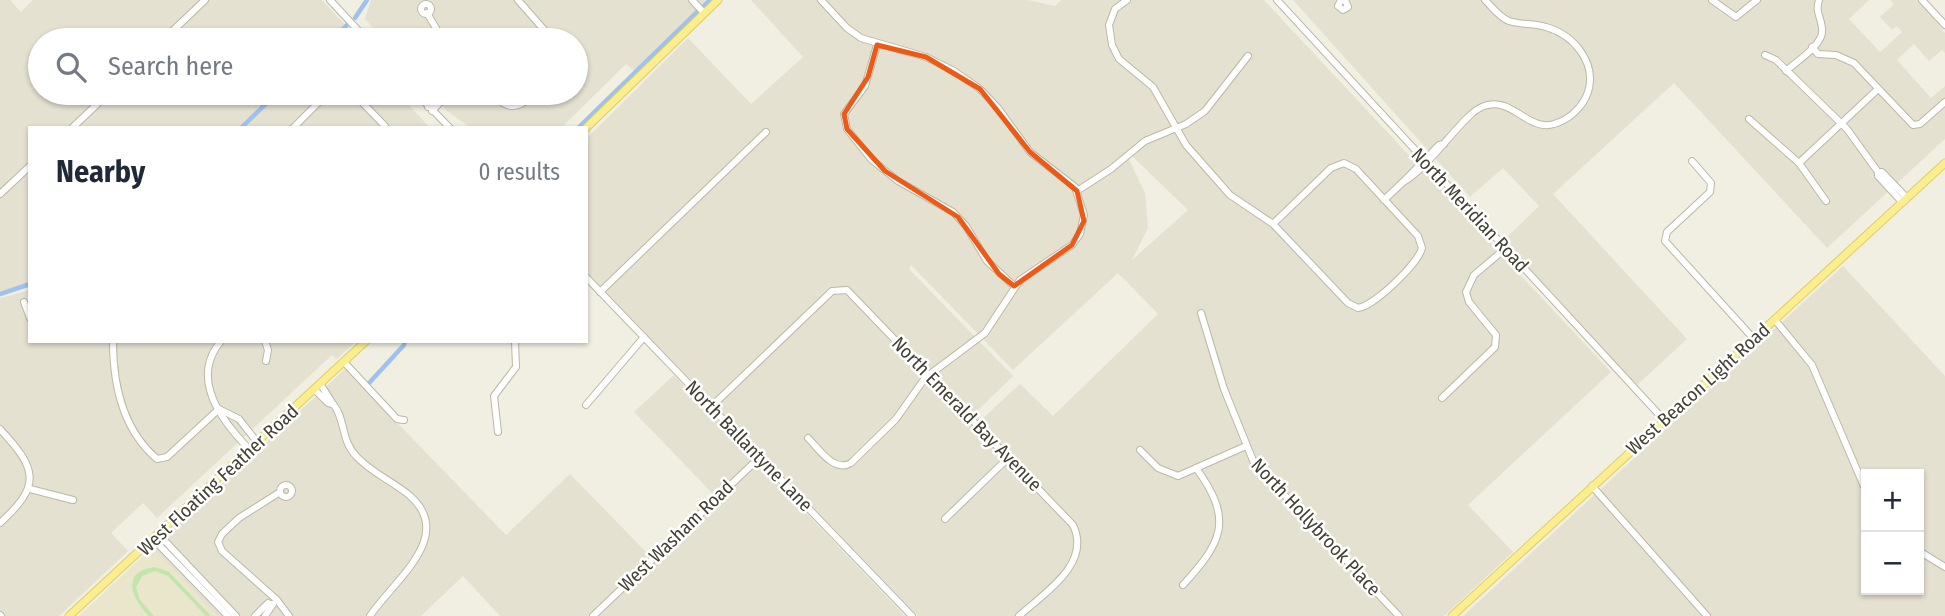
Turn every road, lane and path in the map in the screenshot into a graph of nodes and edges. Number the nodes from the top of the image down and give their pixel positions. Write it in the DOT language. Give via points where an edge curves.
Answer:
graph roads {
  1 [pos="205,0"];
  2 [pos="330,0"];
  3 [pos="517,0"];
  4 [pos="692,0"];
  5 [pos="718,0"];
  6 [pos="821,0"];
  7 [pos="1128,0"];
  8 [pos="1289,0"];
  9 [pos="1485,0"];
  10 [pos="1712,0"];
  11 [pos="1757,0"];
  12 [pos="1819,0"];
  13 [pos="1922,0"];
  14 [pos="1279,2"];
  15 [pos="427,13"];
  16 [pos="704,13"];
  17 [pos="1945,25"];
  18 [pos="176,28"];
  19 [pos="356,28"];
  20 [pos="436,28"];
  21 [pos="542,28"];
  22 [pos="877,45"];
  23 [pos="1812,47"];
  24 [pos="1248,55"];
  25 [pos="1765,55"];
  26 [pos="1786,71"];
  27 [pos="1878,89"];
  28 [pos="1945,102"];
  29 [pos="96,105"];
  30 [pos="316,105"];
  31 [pos="365,105"];
  32 [pos="426,105"];
  33 [pos="434,105"];
  34 [pos="430,109"];
  35 [pos="1749,119"];
  36 [pos="1841,123"];
  37 [pos="74,126"];
  38 [pos="295,126"];
  39 [pos="385,126"];
  40 [pos="448,126"];
  41 [pos="588,126"];
  42 [pos="1176,128"];
  43 [pos="766,132"];
  44 [pos="1425,161"];
  45 [pos="1692,162"];
  46 [pos="1798,163"];
  47 [pos="1945,163"];
  48 [pos="28,168"];
  49 [pos="1077,191"];
  50 [pos="0,194"];
  51 [pos="1384,200"];
  52 [pos="1905,200"];
  53 [pos="1826,201"];
  54 [pos="1273,224"];
  55 [pos="1506,248"];
  56 [pos="588,279"];
  57 [pos="1014,286"];
  58 [pos="600,292"];
  59 [pos="24,302"];
  60 [pos="28,313"];
  61 [pos="1201,313"];
  62 [pos="1775,320"];
  63 [pos="644,337"];
  64 [pos="1754,339"];
  65 [pos="113,343"];
  66 [pos="220,343"];
  67 [pos="266,343"];
  68 [pos="364,343"];
  69 [pos="515,343"];
  70 [pos="267,360"];
  71 [pos="344,362"];
  72 [pos="929,374"];
  73 [pos="318,387"];
  74 [pos="1442,398"];
  75 [pos="586,405"];
  76 [pos="711,407"];
  77 [pos="219,409"];
  78 [pos="404,420"];
  79 [pos="1664,420"];
  80 [pos="0,429"];
  81 [pos="498,432"];
  82 [pos="808,438"];
  83 [pos="257,442"];
  84 [pos="1246,446"];
  85 [pos="250,449"];
  86 [pos="1140,450"];
  87 [pos="760,457"];
  88 [pos="1009,457"];
  89 [pos="1196,468"];
  90 [pos="1861,479"];
  91 [pos="1592,486"];
  92 [pos="30,489"];
  93 [pos="280,492"];
  94 [pos="73,500"];
  95 [pos="944,519"];
  96 [pos="0,523"];
  97 [pos="159,539"];
  98 [pos="1924,554"];
  99 [pos="1945,567"];
  100 [pos="1183,585"];
  101 [pos="275,603"];
  102 [pos="69,616"];
  103 [pos="228,616"];
  104 [pos="236,616"];
  105 [pos="255,616"];
  106 [pos="265,616"];
  107 [pos="289,616"];
  108 [pos="370,616"];
  109 [pos="593,616"];
  110 [pos="912,616"];
  111 [pos="1020,616"];
  112 [pos="1399,616"];
  113 [pos="1452,616"];
  114 [pos="1707,616"];
  1 -- 18 [label="street"];
  2 -- 19 [label="street"];
  3 -- 21 [label="street"];
  4 -- 16 [label="street"];
  5 -- 16 [label="main road"];
  6 -- 22 [label="street" via="851,32"];
  7 -- 42 [label="street" via="1115,9 1109,25 1116,55 1153,88"];
  8 -- 14 [label="street"];
  9 -- 44 [label="street" via="1501,16 1549,27 1576,46 1589,68 1587,94 1578,108 1551,125 1535,123 1508,107 1482,106"];
  10 -- 11 [label="street" via="1736,17"];
  12 -- 23 [label="street" via="1823,33"];
  13 -- 17 [label="street"];
  14 -- 44 [label="street, North Meridian Road"];
  15 -- 20 [label="street"];
  16 -- 41 [label="main road"];
  22 -- 49 [label="street" via="926,57 967,80 998,108 1030,152"];
  22 -- 57 [label="street" via="864,86 844,114 847,130 884,172 958,216 987,261"];
  23 -- 26 [label="street"];
  23 -- 27 [label="street" via="1818,54 1854,63"];
  24 -- 42 [label="street" via="1211,106"];
  25 -- 26 [label="street"];
  26 -- 36 [label="street"];
  27 -- 28 [label="street" via="1913,125"];
  27 -- 36 [label="street"];
  29 -- 37 [label="street"];
  30 -- 38 [label="street"];
  31 -- 39 [label="street"];
  32 -- 34 [label="street"];
  33 -- 34 [label="street"];
  34 -- 40 [label="street"];
  35 -- 46 [label="street"];
  36 -- 46 [label="street"];
  36 -- 52 [label="street" via="1878,176"];
  42 -- 49 [label="street" via="1145,141"];
  42 -- 54 [label="street" via="1232,197"];
  43 -- 58 [label="street"];
  44 -- 51 [label="street"];
  44 -- 55 [label="street, North Meridian Road"];
  45 -- 64 [label="street" via="1711,183 1710,192 1667,232 1665,240"];
  46 -- 53 [label="street"];
  47 -- 52 [label="main road, West Beacon Light Road"];
  48 -- 50 [label="street"];
  49 -- 57 [label="street" via="1084,215 1077,239"];
  51 -- 54 [label="street" via="1356,169 1344,163 1331,167"];
  51 -- 54 [label="street" via="1418,236 1422,248 1417,260 1373,302 1358,308"];
  52 -- 62 [label="main road, West Beacon Light Road"];
  55 -- 74 [label="street" via="1466,286 1469,302 1496,334 1495,347"];
  55 -- 79 [label="street, North Meridian Road"];
  56 -- 58 [label="street, North Ballantyne Lane"];
  57 -- 72 [label="street" via="978,341"];
  58 -- 63 [label="street, North Ballantyne Lane"];
  59 -- 60 [label="street"];
  61 -- 84 [label="street, North Hollybrook Place"];
  62 -- 64 [label="main road, West Beacon Light Road"];
  62 -- 90 [label="street" via="1812,366"];
  63 -- 75 [label="street"];
  63 -- 76 [label="street, North Ballantyne Lane"];
  64 -- 79 [label="main road, West Beacon Light Road"];
  65 -- 77 [label="street" via="124,415 136,436 160,460"];
  66 -- 77 [label="street" via="208,365 208,382"];
  67 -- 70 [label="street"];
  68 -- 71 [label="main road, West Floating Feather Road"];
  69 -- 81 [label="street" via="516,367 494,396"];
  71 -- 73 [label="main road, West Floating Feather Road"];
  71 -- 78 [label="street" via="397,419"];
  72 -- 76 [label="street, North Emerald Bay Avenue" via="842,288 832,291"];
  72 -- 82 [label="street" via="896,419 845,466 835,465"];
  72 -- 88 [label="street, North Emerald Bay Avenue"];
  73 -- 83 [label="main road, West Floating Feather Road"];
  73 -- 108 [label="street" via="333,404 349,447 425,515 427,536 415,561"];
  76 -- 87 [label="street, North Ballantyne Lane"];
  77 -- 83 [label="street" via="239,419"];
  77 -- 85 [label="street" via="232,434"];
  79 -- 91 [label="main road, West Beacon Light Road"];
  80 -- 92 [label="street" via="27,461"];
  83 -- 85 [label="main road, West Floating Feather Road"];
  84 -- 89 [label="street"];
  84 -- 112 [label="street, North Hollybrook Place" via="1265,477"];
  85 -- 97 [label="main road, West Floating Feather Road"];
  86 -- 89 [label="street" via="1173,475 1183,476"];
  87 -- 109 [label="street, West Washam Road"];
  87 -- 110 [label="street, North Ballantyne Lane"];
  88 -- 95 [label="street"];
  88 -- 111 [label="street, North Emerald Bay Avenue" via="1069,520 1078,548 1068,569"];
  89 -- 100 [label="street" via="1208,486 1219,530 1212,553"];
  91 -- 113 [label="main road, West Beacon Light Road"];
  91 -- 114 [label="street"];
  92 -- 94 [label="street"];
  92 -- 96 [label="street"];
  93 -- 101 [label="street" via="239,518 218,542"];
  97 -- 102 [label="main road, West Floating Feather Road"];
  97 -- 103 [label="street" via="159,545"];
  97 -- 104 [label="street"];
  98 -- 99 [label="street"];
  101 -- 105 [label="street" via="268,603"];
  101 -- 106 [label="street"];
  101 -- 107 [label="street"];
}
